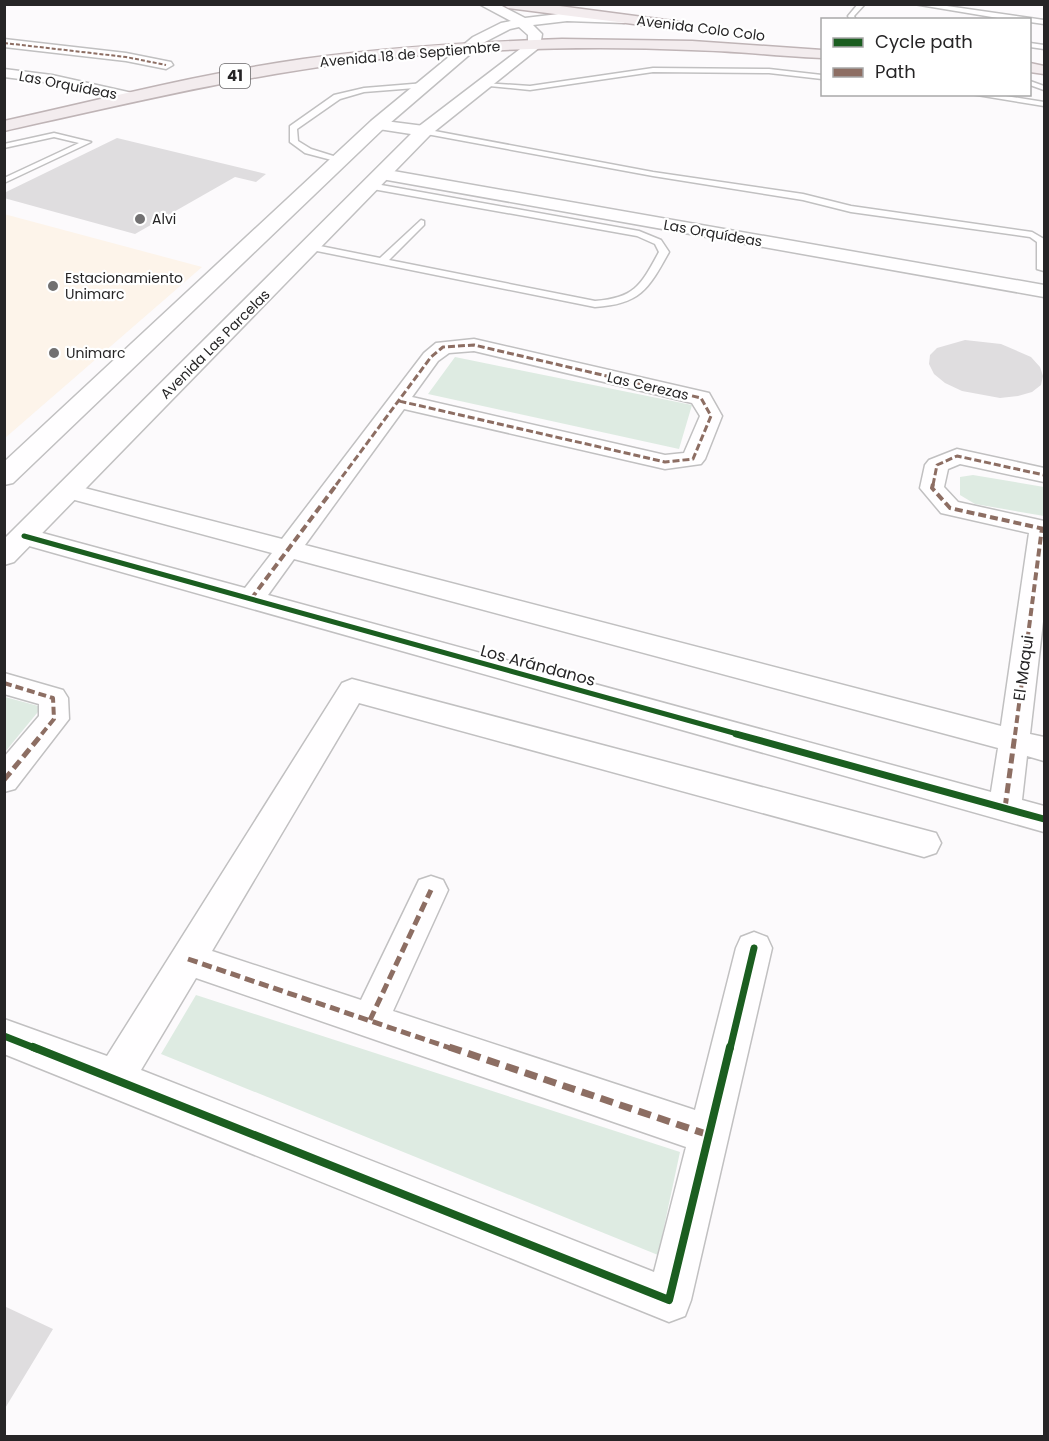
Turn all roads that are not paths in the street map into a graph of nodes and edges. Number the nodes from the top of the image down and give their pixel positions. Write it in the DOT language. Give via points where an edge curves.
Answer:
graph roads {
  1 [pos="485,4"];
  2 [pos="508,4"];
  3 [pos="862,4"];
  4 [pos="917,4"];
  5 [pos="852,18"];
  6 [pos="1014,18"];
  7 [pos="640,21"];
  8 [pos="524,22"];
  9 [pos="697,28"];
  10 [pos="743,33"];
  11 [pos="4,43"];
  12 [pos="821,43"];
  13 [pos="535,44"];
  14 [pos="469,47"];
  15 [pos="429,50"];
  16 [pos="821,54"];
  17 [pos="451,63"];
  18 [pos="166,65"];
  19 [pos="4,73"];
  20 [pos="821,77"];
  21 [pos="428,82"];
  22 [pos="483,85"];
  23 [pos="988,96"];
  24 [pos="132,97"];
  25 [pos="1044,104"];
  26 [pos="377,125"];
  27 [pos="4,126"];
  28 [pos="424,131"];
  29 [pos="4,146"];
  30 [pos="340,161"];
  31 [pos="376,180"];
  32 [pos="4,181"];
  33 [pos="421,223"];
  34 [pos="310,247"];
  35 [pos="382,262"];
  36 [pos="1042,269"];
  37 [pos="1044,291"];
  38 [pos="399,401"];
  39 [pos="1044,475"];
  40 [pos="4,477"];
  41 [pos="69,491"];
  42 [pos="1043,529"];
  43 [pos="11,543"];
  44 [pos="287,549"];
  45 [pos="251,599"];
  46 [pos="4,683"];
  47 [pos="1013,740"];
  48 [pos="1044,749"];
  49 [pos="4,780"];
  50 [pos="1005,808"];
  51 [pos="1044,819"];
  52 [pos="924,843"];
  53 [pos="431,890"];
  54 [pos="754,948"];
  55 [pos="188,959"];
  56 [pos="370,1020"];
  57 [pos="4,1036"];
  58 [pos="116,1078"];
  59 [pos="709,1135"];
  1 -- 8 [label="main road"];
  2 -- 7 [label="main road, Avenida Colo Colo"];
  3 -- 5 [label="lane"];
  4 -- 6 [label="lane"];
  7 -- 8 [label="main road" via="575,17"];
  7 -- 9 [label="main road, Avenida Colo Colo"];
  8 -- 13 [label="main road" via="535,34"];
  8 -- 14 [label="main road" via="498,30"];
  10 -- 12 [label="main road, Avenida Colo Colo"];
  11 -- 18 [label="street"];
  13 -- 14 [label="main road, Avenida 18 de Septiembre / 41"];
  13 -- 16 [label="main road, Avenida 18 de Septiembre / 41" via="698,44"];
  13 -- 22 [label="main road, Avenida Las Parcelas"];
  14 -- 15 [label="main road, Avenida 18 de Septiembre / 41"];
  14 -- 17 [label="main road"];
  15 -- 17 [label="main road" via="445,54"];
  15 -- 24 [label="main road, Avenida 18 de Septiembre / 41" via="260,71"];
  17 -- 21 [label="main road"];
  19 -- 24 [label="street, Las Orquídeas"];
  20 -- 22 [label="lane" via="769,71 653,70 530,88"];
  21 -- 22 [label="main road"];
  21 -- 26 [label="main road"];
  21 -- 30 [label="lane" via="338,97 293,128 294,142"];
  22 -- 28 [label="main road, Avenida Las Parcelas"];
  23 -- 25 [label="lane"];
  24 -- 27 [label="main road, Avenida 18 de Septiembre / 41"];
  26 -- 28 [label="street"];
  26 -- 30 [label="main road"];
  28 -- 31 [label="main road, Avenida Las Parcelas"];
  28 -- 36 [label="lane" via="653,174 803,197 851,209 1032,235 1042,241"];
  29 -- 32 [label="lane" via="54,135 87,142"];
  30 -- 40 [label="main road"];
  31 -- 34 [label="main road, Avenida Las Parcelas"];
  31 -- 35 [label="lane" via="639,234 658,242 664,252 639,294 606,304"];
  31 -- 37 [label="street, Las Orquídeas"];
  33 -- 35 [label="lane"];
  34 -- 35 [label="lane"];
  34 -- 41 [label="main road, Avenida Las Parcelas"];
  38 -- 38 [label="street, Las Cerezas" via="665,462 693,459 711,416 701,398 474,345 443,347"];
  38 -- 44 [label="street, Las Cerezas"];
  39 -- 42 [label="street, El Maqui" via="957,456 937,465 932,488 951,508"];
  41 -- 43 [label="main road, Avenida Las Parcelas"];
  41 -- 44 [label="street"];
  42 -- 47 [label="street, El Maqui"];
  43 -- 45 [label="street, Los Arándanos"];
  44 -- 45 [label="street, Las Cerezas"];
  44 -- 47 [label="street"];
  45 -- 50 [label="street, Los Arándanos"];
  46 -- 49 [label="street" via="53,698 54,719"];
  47 -- 48 [label="street"];
  47 -- 50 [label="street, El Maqui"];
  50 -- 51 [label="street, Los Arándanos"];
  52 -- 55 [label="street" via="352,690"];
  53 -- 56 [label="street"];
  54 -- 59 [label="street"];
  55 -- 56 [label="street"];
  55 -- 58 [label="street"];
  56 -- 59 [label="street"];
  57 -- 58 [label="street"];
  58 -- 59 [label="street" via="669,1300"];
}
